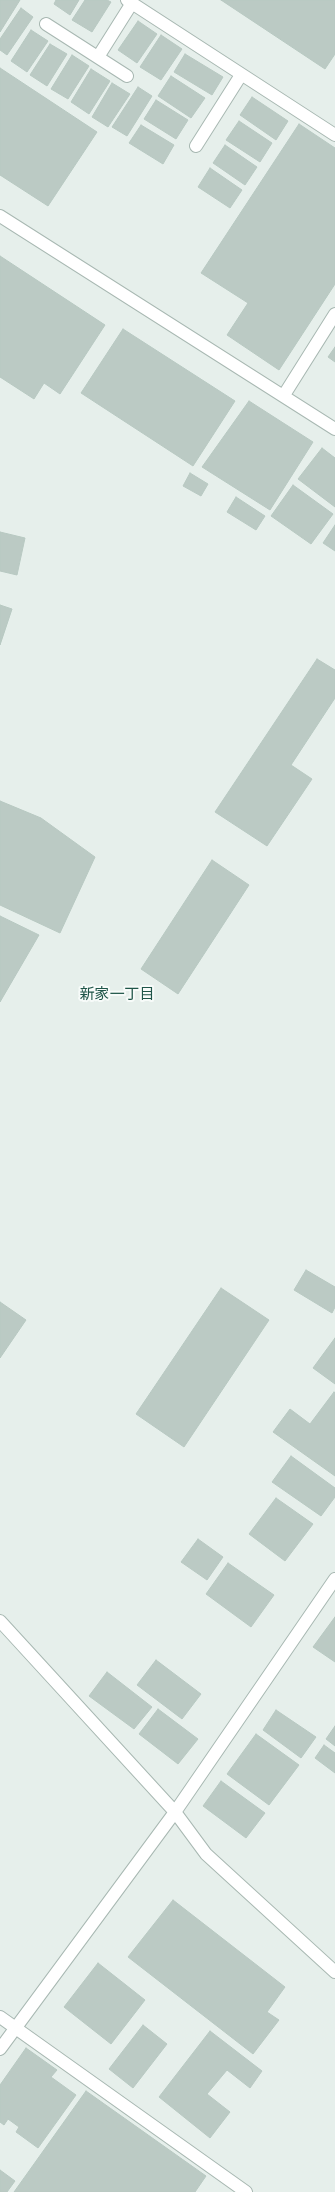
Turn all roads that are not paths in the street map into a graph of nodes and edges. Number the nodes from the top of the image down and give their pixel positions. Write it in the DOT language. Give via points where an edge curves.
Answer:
graph roads {
  1 [pos="129,2"];
  2 [pos="46,24"];
  3 [pos="98,57"];
  4 [pos="241,75"];
  5 [pos="127,76"];
  6 [pos="335,135"];
  7 [pos="196,146"];
  8 [pos="0,216"];
  9 [pos="335,314"];
  10 [pos="284,395"];
  11 [pos="335,429"];
  12 [pos="335,1579"];
  13 [pos="0,1621"];
  14 [pos="175,1812"];
  15 [pos="335,1972"];
  16 [pos="0,2017"];
  17 [pos="15,2028"];
  18 [pos="0,2050"];
  19 [pos="246,2192"];
  1 -- 3 [label="street"];
  1 -- 4 [label="street"];
  2 -- 3 [label="street"];
  3 -- 5 [label="street"];
  4 -- 6 [label="street"];
  4 -- 7 [label="street"];
  8 -- 10 [label="street"];
  9 -- 10 [label="street"];
  10 -- 11 [label="street"];
  12 -- 14 [label="street"];
  13 -- 14 [label="street"];
  14 -- 15 [label="street" via="206,1854"];
  14 -- 17 [label="street"];
  16 -- 17 [label="street"];
  17 -- 18 [label="street"];
  17 -- 19 [label="street"];
}
